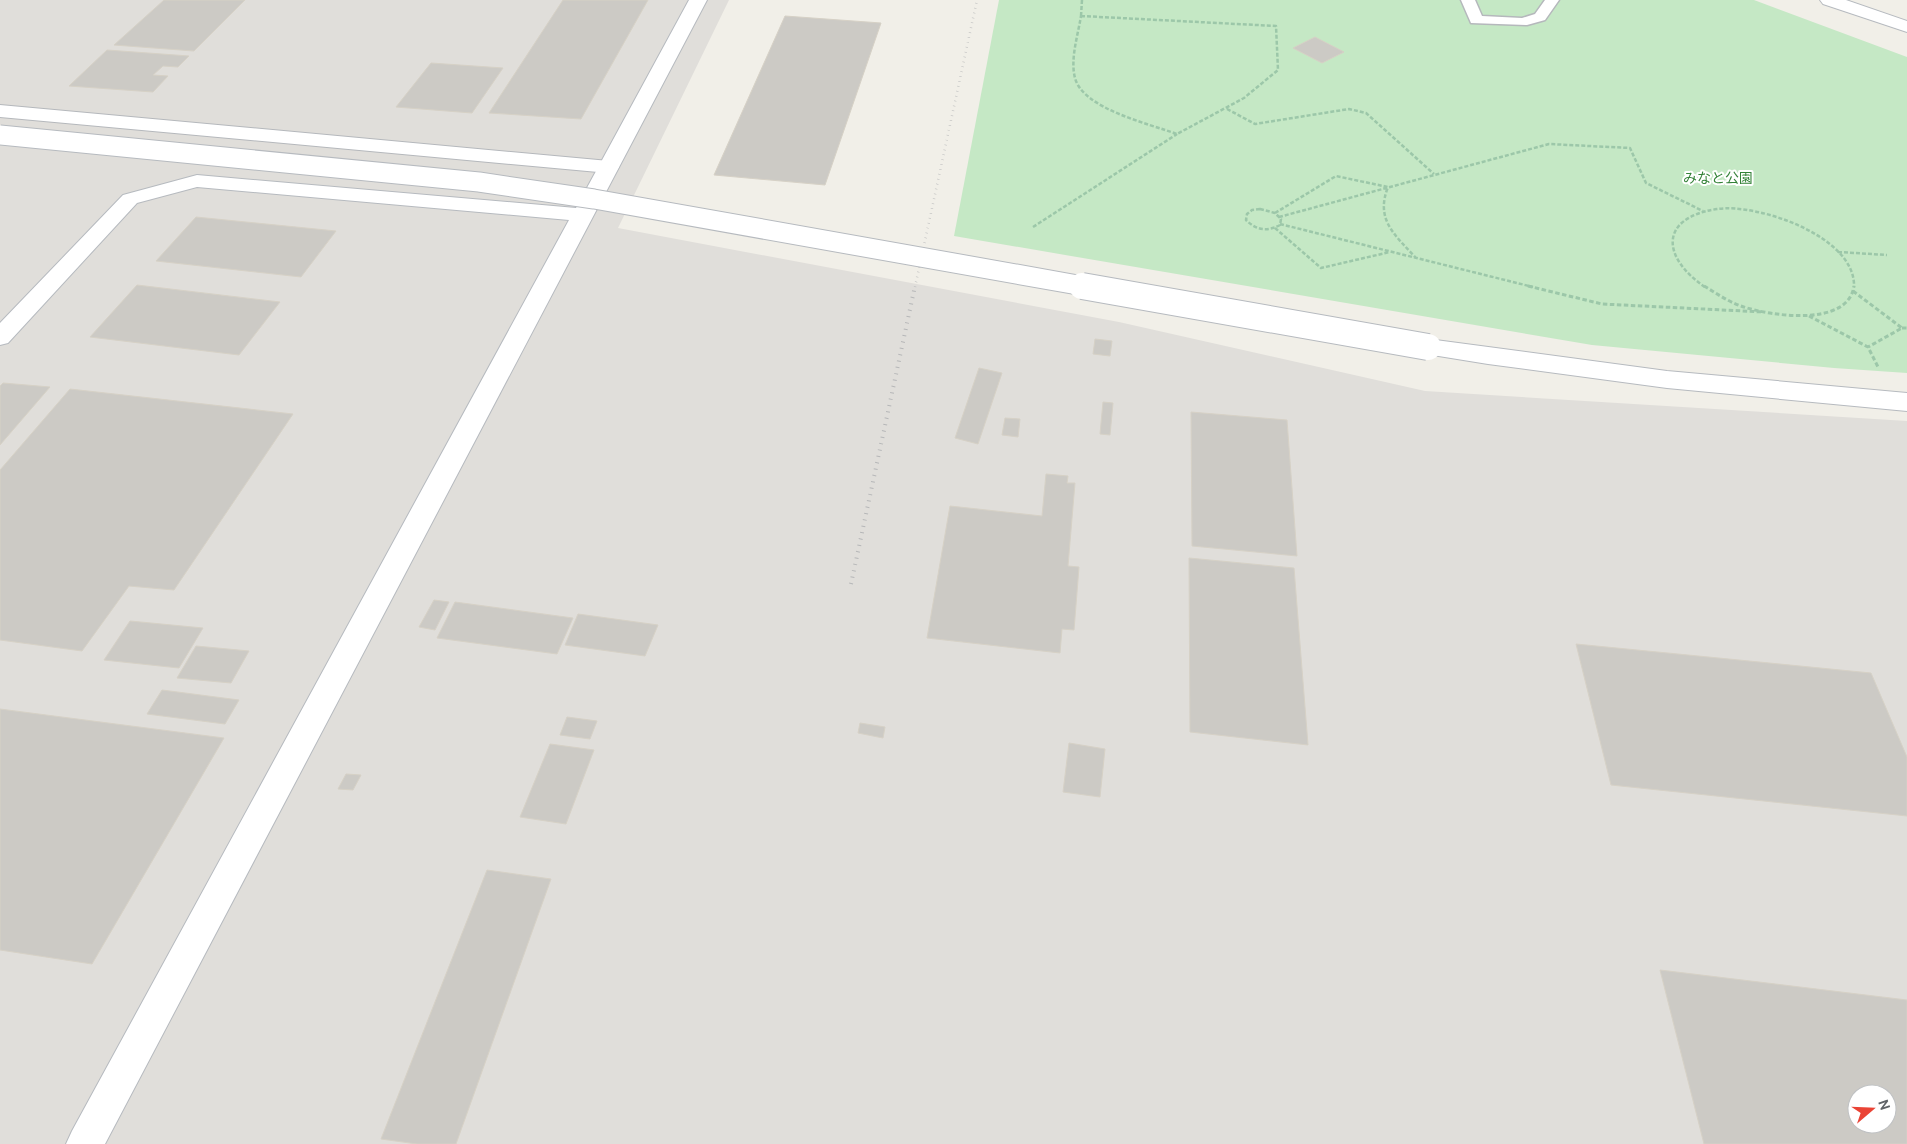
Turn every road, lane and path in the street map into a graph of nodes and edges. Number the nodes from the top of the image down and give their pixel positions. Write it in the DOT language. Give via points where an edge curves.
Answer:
graph roads {
  1 [pos="698,0"];
  2 [pos="1082,0"];
  3 [pos="1468,0"];
  4 [pos="1829,0"];
  5 [pos="1548,3"];
  6 [pos="1081,16"];
  7 [pos="1907,27"];
  8 [pos="1226,108"];
  9 [pos="0,111"];
  10 [pos="1178,134"];
  11 [pos="0,135"];
  12 [pos="609,166"];
  13 [pos="1435,174"];
  14 [pos="1388,187"];
  15 [pos="1703,211"];
  16 [pos="1275,213"];
  17 [pos="583,215"];
  18 [pos="1279,217"];
  19 [pos="1280,224"];
  20 [pos="1033,227"];
  21 [pos="1275,228"];
  22 [pos="1391,252"];
  23 [pos="1838,252"];
  24 [pos="1887,255"];
  25 [pos="1416,258"];
  26 [pos="1853,291"];
  27 [pos="1764,312"];
  28 [pos="1808,316"];
  29 [pos="1902,328"];
  30 [pos="1907,328"];
  31 [pos="0,337"];
  32 [pos="1868,347"];
  33 [pos="1879,370"];
  34 [pos="1907,402"];
  35 [pos="85,1144"];
  1 -- 12 [label="street"];
  2 -- 6 [label="path"];
  3 -- 5 [label="lane" via="1476,20 1522,22 1540,17"];
  4 -- 7 [label="street"];
  6 -- 8 [label="path" via="1276,26 1278,70 1254,92"];
  6 -- 10 [label="path" via="1075,80 1084,93 1113,111"];
  8 -- 10 [label="path"];
  8 -- 13 [label="path" via="1255,124 1358,110 1366,113"];
  9 -- 12 [label="street"];
  10 -- 20 [label="path"];
  11 -- 34 [label="street, bridge" via="488,183 1428,347 1602,373 1826,397"];
  12 -- 17 [label="street"];
  13 -- 14 [label="path"];
  13 -- 15 [label="path" via="1549,144 1630,148 1646,183"];
  14 -- 16 [label="path" via="1336,176"];
  14 -- 18 [label="path"];
  14 -- 25 [label="path" via="1382,198 1384,220"];
  15 -- 23 [label="path" via="1737,209 1780,218 1819,236"];
  15 -- 27 [label="path" via="1677,225 1672,235 1676,259 1701,285 1720,296"];
  16 -- 18 [label="path"];
  16 -- 21 [label="path" via="1252,210 1246,220 1258,229"];
  17 -- 31 [label="street" via="197,181 130,199"];
  17 -- 35 [label="street"];
  18 -- 19 [label="path"];
  19 -- 21 [label="path"];
  19 -- 22 [label="path"];
  21 -- 22 [label="path" via="1321,268"];
  22 -- 25 [label="path"];
  23 -- 24 [label="path"];
  23 -- 26 [label="path" via="1853,274"];
  25 -- 27 [label="path" via="1602,304"];
  26 -- 28 [label="path" via="1841,306"];
  26 -- 29 [label="path"];
  27 -- 28 [label="path"];
  28 -- 32 [label="path"];
  29 -- 30 [label="path"];
  29 -- 32 [label="path"];
  32 -- 33 [label="path"];
}
